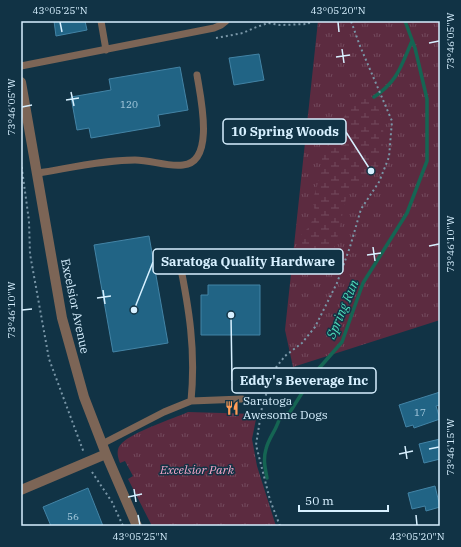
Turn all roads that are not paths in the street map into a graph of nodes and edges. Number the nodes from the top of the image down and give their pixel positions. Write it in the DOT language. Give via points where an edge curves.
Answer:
graph roads {
  1 [pos="101,21"];
  2 [pos="226,21"];
  3 [pos="106,50"];
  4 [pos="21,66"];
  5 [pos="197,75"];
  6 [pos="21,82"];
  7 [pos="38,173"];
  8 [pos="179,259"];
  9 [pos="242,399"];
  10 [pos="191,400"];
  11 [pos="102,444"];
  12 [pos="106,454"];
  13 [pos="21,490"];
  14 [pos="137,526"];
  1 -- 3 [label="lane"];
  2 -- 3 [label="lane" via="214,28"];
  3 -- 4 [label="lane"];
  5 -- 7 [label="lane" via="203,115 203,144 199,154 191,162 174,165 134,160"];
  6 -- 7 [label="street, Excelsior Avenue"];
  7 -- 11 [label="street, Excelsior Avenue" via="62,318 84,397"];
  8 -- 10 [label="lane" via="192,324 194,359"];
  9 -- 10 [label="lane"];
  10 -- 11 [label="lane"];
  11 -- 12 [label="street, Excelsior Avenue"];
  12 -- 13 [label="street"];
  12 -- 14 [label="street, Excelsior Avenue"];
}
